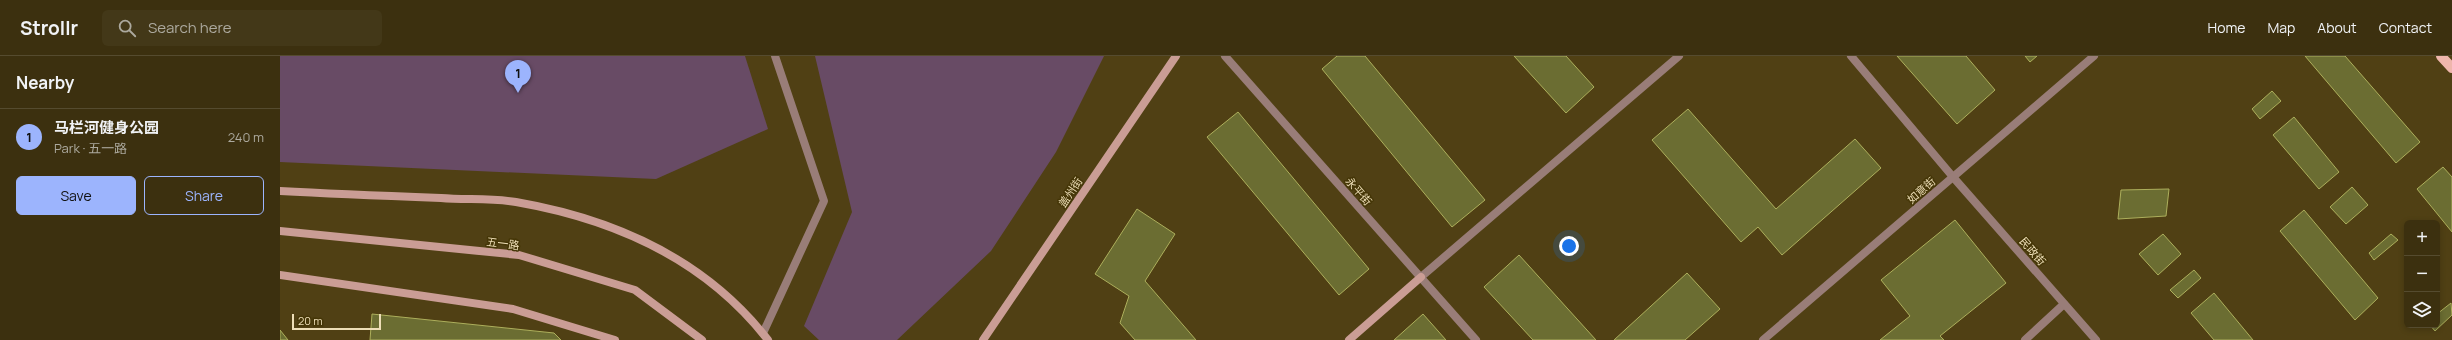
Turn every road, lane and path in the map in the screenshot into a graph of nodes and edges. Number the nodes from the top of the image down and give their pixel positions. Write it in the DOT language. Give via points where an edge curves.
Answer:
graph roads {
  1 [pos="775,56"];
  2 [pos="1176,56"];
  3 [pos="1225,56"];
  4 [pos="1679,56"];
  5 [pos="1851,56"];
  6 [pos="2094,56"];
  7 [pos="2441,56"];
  8 [pos="2452,68"];
  9 [pos="1953,177"];
  10 [pos="280,191"];
  11 [pos="280,231"];
  12 [pos="280,275"];
  13 [pos="1421,277"];
  14 [pos="2064,304"];
  15 [pos="765,337"];
  16 [pos="615,340"];
  17 [pos="702,340"];
  18 [pos="983,340"];
  19 [pos="1349,340"];
  20 [pos="1476,340"];
  21 [pos="1763,340"];
  22 [pos="2025,340"];
  23 [pos="2096,340"];
  1 -- 15 [label="street" via="824,201"];
  2 -- 18 [label="street, 盖州街"];
  3 -- 13 [label="street, 永平街"];
  4 -- 13 [label="street"];
  5 -- 9 [label="street, 民政街"];
  6 -- 9 [label="street, 如意街"];
  7 -- 8 [label="main road"];
  9 -- 14 [label="street, 民政街"];
  9 -- 21 [label="street, 如意街"];
  10 -- 15 [label="street" via="515,202 614,227 679,259 722,292"];
  11 -- 17 [label="street, 五一路" via="519,255 635,290"];
  12 -- 16 [label="street" via="514,309"];
  13 -- 19 [label="street"];
  13 -- 20 [label="street, 永平街"];
  14 -- 22 [label="street"];
  14 -- 23 [label="street, 民政街"];
}
